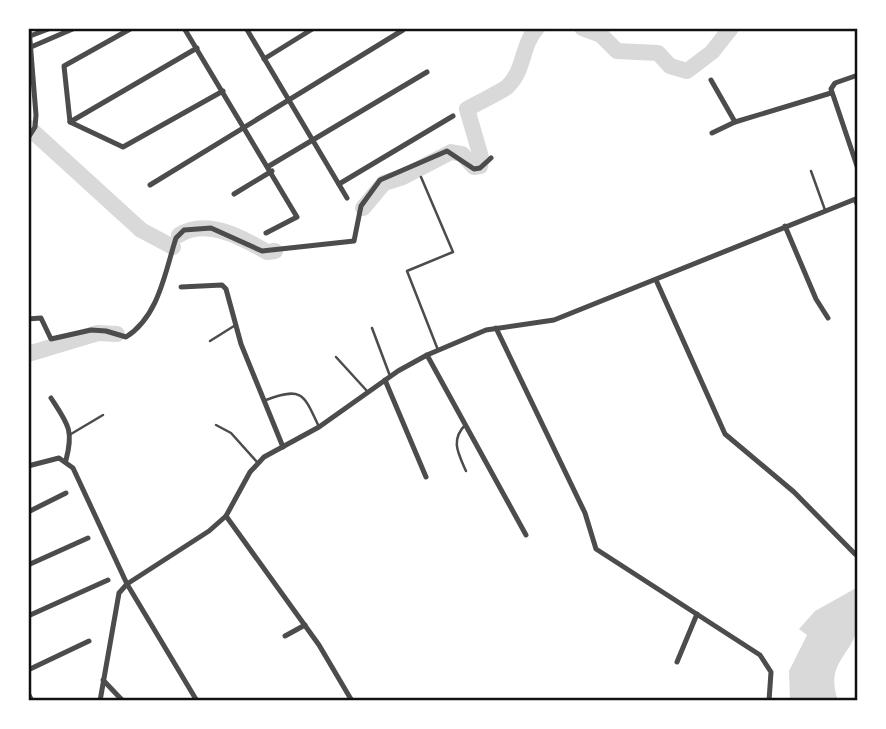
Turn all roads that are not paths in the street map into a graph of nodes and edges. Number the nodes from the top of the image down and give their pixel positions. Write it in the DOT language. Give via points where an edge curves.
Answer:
graph roads {
  1 [pos="29,28"];
  2 [pos="51,28"];
  3 [pos="75,28"];
  4 [pos="132,28"];
  5 [pos="184,28"];
  6 [pos="246,28"];
  7 [pos="314,28"];
  8 [pos="663,28"];
  9 [pos="671,28"];
  10 [pos="403,30"];
  11 [pos="30,36"];
  12 [pos="31,47"];
  13 [pos="197,48"];
  14 [pos="264,59"];
  15 [pos="427,72"];
  16 [pos="858,75"];
  17 [pos="711,80"];
  18 [pos="223,91"];
  19 [pos="831,93"];
  20 [pos="288,100"];
  21 [pos="453,116"];
  22 [pos="70,122"];
  23 [pos="735,122"];
  24 [pos="245,127"];
  25 [pos="712,133"];
  26 [pos="28,138"];
  27 [pos="312,140"];
  28 [pos="491,158"];
  29 [pos="270,168"];
  30 [pos="858,169"];
  31 [pos="811,171"];
  32 [pos="421,177"];
  33 [pos="339,184"];
  34 [pos="150,185"];
  35 [pos="234,194"];
  36 [pos="347,198"];
  37 [pos="856,199"];
  38 [pos="858,209"];
  39 [pos="825,211"];
  40 [pos="785,226"];
  41 [pos="266,233"];
  42 [pos="656,280"];
  43 [pos="181,287"];
  44 [pos="828,318"];
  45 [pos="28,319"];
  46 [pos="236,326"];
  47 [pos="372,328"];
  48 [pos="496,328"];
  49 [pos="210,341"];
  50 [pos="438,350"];
  51 [pos="427,355"];
  52 [pos="336,357"];
  53 [pos="388,378"];
  54 [pos="367,391"];
  55 [pos="51,398"];
  56 [pos="264,401"];
  57 [pos="103,415"];
  58 [pos="466,424"];
  59 [pos="216,425"];
  60 [pos="319,426"];
  61 [pos="71,434"];
  62 [pos="283,447"];
  63 [pos="66,460"];
  64 [pos="257,463"];
  65 [pos="28,466"];
  66 [pos="466,471"];
  67 [pos="426,477"];
  68 [pos="66,493"];
  69 [pos="28,512"];
  70 [pos="226,516"];
  71 [pos="526,536"];
  72 [pos="88,538"];
  73 [pos="855,554"];
  74 [pos="28,565"];
  75 [pos="108,580"];
  76 [pos="127,584"];
  77 [pos="697,614"];
  78 [pos="28,616"];
  79 [pos="305,625"];
  80 [pos="285,636"];
  81 [pos="89,641"];
  82 [pos="677,662"];
  83 [pos="28,670"];
  84 [pos="103,680"];
  85 [pos="28,693"];
  86 [pos="32,701"];
  87 [pos="100,701"];
  88 [pos="123,701"];
  89 [pos="197,701"];
  90 [pos="352,701"];
  91 [pos="769,701"];
  1 -- 11 [label="street"];
  2 -- 11 [label="street"];
  3 -- 12 [label="street"];
  4 -- 22 [label="street" via="64,66"];
  5 -- 13 [label="street"];
  6 -- 14 [label="street"];
  7 -- 14 [label="street"];
  8 -- 9 [label="street"];
  10 -- 20 [label="street"];
  11 -- 12 [label="street"];
  12 -- 26 [label="street" via="35,127"];
  13 -- 18 [label="street"];
  13 -- 22 [label="street"];
  14 -- 20 [label="street"];
  15 -- 27 [label="street"];
  16 -- 19 [label="street" via="835,83"];
  17 -- 23 [label="street"];
  18 -- 22 [label="street" via="123,147"];
  18 -- 24 [label="street"];
  19 -- 23 [label="street"];
  19 -- 30 [label="street"];
  20 -- 24 [label="street"];
  20 -- 27 [label="street"];
  21 -- 33 [label="street"];
  23 -- 25 [label="street"];
  24 -- 29 [label="street"];
  24 -- 34 [label="street"];
  27 -- 29 [label="street"];
  27 -- 33 [label="street"];
  28 -- 45 [label="street" via="474,169 447,151 380,180 361,206 354,241 262,251 211,228 184,230 176,238 152,309 126,337 91,330 51,339 41,318"];
  29 -- 35 [label="street"];
  29 -- 41 [label="street" via="297,217"];
  31 -- 39 [label="lane"];
  32 -- 50 [label="lane" via="453,252 407,271"];
  33 -- 36 [label="street"];
  37 -- 38 [label="lane"];
  37 -- 39 [label="street"];
  39 -- 40 [label="street"];
  40 -- 42 [label="street"];
  40 -- 44 [label="street"];
  42 -- 48 [label="street" via="547,322"];
  42 -- 73 [label="street" via="725,434 794,492"];
  43 -- 46 [label="street" via="225,286"];
  46 -- 49 [label="lane"];
  46 -- 56 [label="street"];
  47 -- 53 [label="lane"];
  48 -- 50 [label="street"];
  48 -- 77 [label="street" via="575,490 596,549"];
  50 -- 51 [label="street"];
  51 -- 53 [label="street"];
  51 -- 58 [label="street"];
  52 -- 54 [label="lane"];
  53 -- 54 [label="street"];
  53 -- 67 [label="street"];
  54 -- 60 [label="street"];
  55 -- 61 [label="street"];
  56 -- 60 [label="lane" via="299,393"];
  56 -- 62 [label="street"];
  57 -- 61 [label="lane"];
  58 -- 66 [label="lane" via="455,446"];
  58 -- 71 [label="street"];
  59 -- 64 [label="lane" via="237,439"];
  60 -- 62 [label="street"];
  61 -- 63 [label="street"];
  62 -- 64 [label="street"];
  63 -- 65 [label="street" via="53,458"];
  63 -- 76 [label="street" via="79,477"];
  64 -- 70 [label="street"];
  68 -- 69 [label="street"];
  70 -- 76 [label="street"];
  70 -- 79 [label="street"];
  72 -- 74 [label="street"];
  75 -- 78 [label="street"];
  76 -- 84 [label="street" via="116,604"];
  76 -- 89 [label="street"];
  77 -- 82 [label="street"];
  77 -- 91 [label="street" via="768,664"];
  79 -- 80 [label="street"];
  79 -- 90 [label="street"];
  81 -- 83 [label="street"];
  84 -- 87 [label="street"];
  84 -- 88 [label="street"];
  85 -- 86 [label="street"];
}
